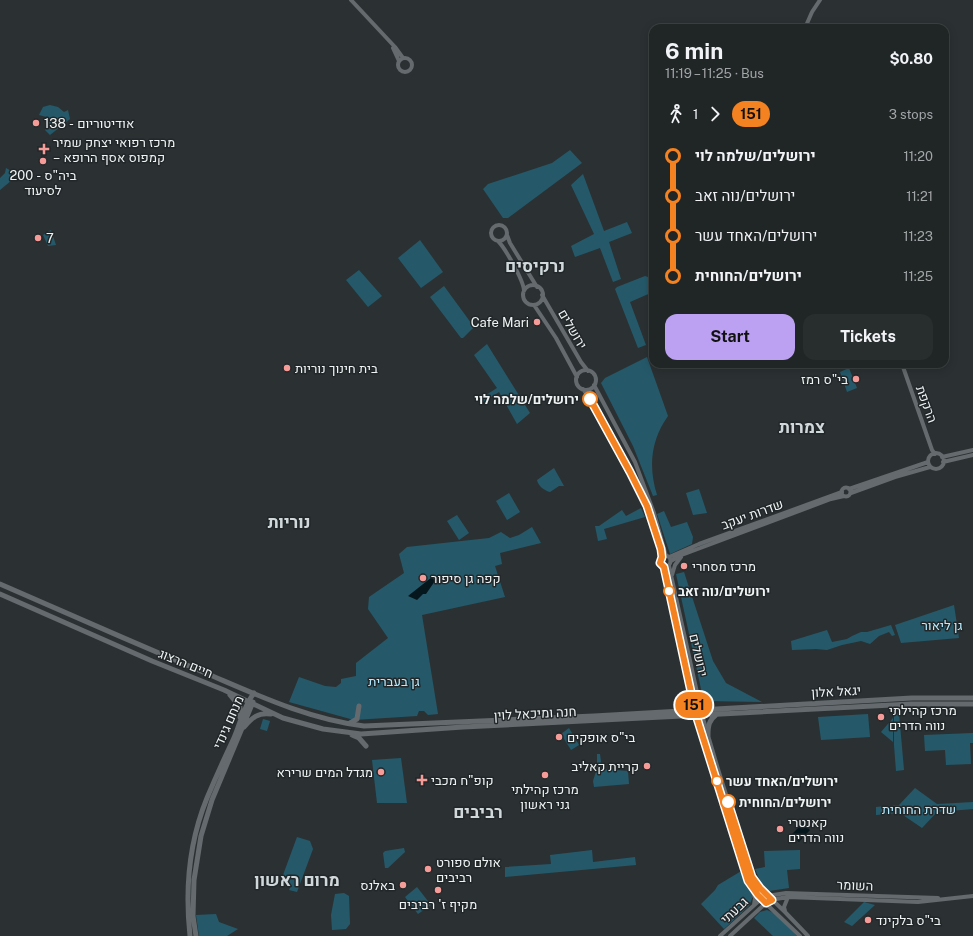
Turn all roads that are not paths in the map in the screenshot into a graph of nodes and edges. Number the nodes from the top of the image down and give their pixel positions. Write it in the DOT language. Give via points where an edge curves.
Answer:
graph roads {
  1 [pos="350,0"];
  2 [pos="820,0"];
  3 [pos="807,24"];
  4 [pos="401,60"];
  5 [pos="507,235"];
  6 [pos="498,242"];
  7 [pos="537,287"];
  8 [pos="524,291"];
  9 [pos="542,295"];
  10 [pos="534,305"];
  11 [pos="903,368"];
  12 [pos="588,371"];
  13 [pos="577,377"];
  14 [pos="594,385"];
  15 [pos="583,389"];
  16 [pos="973,450"];
  17 [pos="933,453"];
  18 [pos="973,455"];
  19 [pos="942,457"];
  20 [pos="943,462"];
  21 [pos="929,465"];
  22 [pos="850,491"];
  23 [pos="843,494"];
  24 [pos="684,554"];
  25 [pos="667,557"];
  26 [pos="666,566"];
  27 [pos="672,583"];
  28 [pos="0,584"];
  29 [pos="0,594"];
  30 [pos="224,690"];
  31 [pos="254,693"];
  32 [pos="691,695"];
  33 [pos="973,698"];
  34 [pos="699,699"];
  35 [pos="250,702"];
  36 [pos="973,704"];
  37 [pos="359,706"];
  38 [pos="682,711"];
  39 [pos="702,712"];
  40 [pos="717,712"];
  41 [pos="695,713"];
  42 [pos="283,718"];
  43 [pos="347,723"];
  44 [pos="368,726"];
  45 [pos="240,729"];
  46 [pos="336,731"];
  47 [pos="369,734"];
  48 [pos="708,735"];
  49 [pos="366,746"];
  50 [pos="748,881"];
  51 [pos="767,896"];
  52 [pos="973,896"];
  53 [pos="788,897"];
  54 [pos="949,898"];
  55 [pos="761,899"];
  56 [pos="772,900"];
  57 [pos="766,903"];
  58 [pos="754,905"];
  59 [pos="772,909"];
  60 [pos="756,912"];
  61 [pos="785,912"];
  62 [pos="190,936"];
  63 [pos="196,936"];
  64 [pos="720,936"];
  65 [pos="730,936"];
  66 [pos="800,936"];
  67 [pos="808,936"];
  1 -- 4 [label="street" via="387,39"];
  2 -- 3 [label="street"];
  5 -- 6 [label="street"];
  5 -- 6 [label="street" via="504,226 494,226 490,234"];
  5 -- 7 [label="street"];
  6 -- 8 [label="street" via="522,282"];
  7 -- 8 [label="street" via="530,286"];
  7 -- 9 [label="street"];
  8 -- 10 [label="street" via="526,302"];
  9 -- 10 [label="street" via="540,302"];
  9 -- 12 [label="street, ירושלים"];
  10 -- 13 [label="street, ירושלים"];
  11 -- 17 [label="street, הרקפת"];
  12 -- 13 [label="street" via="583,371"];
  12 -- 14 [label="street" via="594,376"];
  13 -- 15 [label="street" via="578,385"];
  14 -- 15 [label="street" via="589,390"];
  14 -- 25 [label="street" via="635,462 656,517"];
  15 -- 25 [label="street" via="598,412 645,502"];
  16 -- 19 [label="street"];
  17 -- 19 [label="street"];
  17 -- 21 [label="street" via="929,458"];
  18 -- 20 [label="street"];
  19 -- 20 [label="street"];
  20 -- 21 [label="street" via="939,468 934,469"];
  21 -- 22 [label="street"];
  22 -- 23 [label="street" via="848,496"];
  22 -- 23 [label="street" via="844,489"];
  23 -- 24 [label="street, שדרות יעקב"];
  23 -- 25 [label="street, שדרות יעקב"];
  24 -- 25 [label="street, שדרות יעקב"];
  24 -- 27 [label="street" via="675,564"];
  25 -- 26 [label="street"];
  25 -- 26 [label="street" via="660,563"];
  26 -- 27 [label="street, ירושלים"];
  26 -- 32 [label="street, ירושלים"];
  27 -- 34 [label="street, ירושלים"];
  28 -- 31 [label="main road, חיים הרצוג"];
  29 -- 30 [label="main road, חיים הרצוג"];
  30 -- 35 [label="main road, חיים הרצוג"];
  30 -- 45 [label="main road" via="240,707"];
  31 -- 35 [label="main road, מנחם גינדי"];
  31 -- 43 [label="main road, חיים הרצוג" via="302,712"];
  32 -- 38 [label="main road" via="688,706"];
  32 -- 41 [label="street, ירושלים"];
  33 -- 40 [label="main road, יגאל אלון" via="912,698"];
  34 -- 39 [label="street, ירושלים"];
  34 -- 40 [label="main road"];
  35 -- 42 [label="main road, חיים הרצוג"];
  35 -- 45 [label="main road, מנחם גינדי"];
  36 -- 40 [label="main road, יגאל אלון"];
  37 -- 43 [label="main road" via="357,719"];
  38 -- 41 [label="main road, חנה ומיכאל לוין"];
  38 -- 44 [label="main road, חנה ומיכאל לוין"];
  39 -- 40 [label="main road, יגאל אלון"];
  39 -- 41 [label="main road, חנה ומיכאל לוין"];
  39 -- 48 [label="street, ירושלים"];
  40 -- 48 [label="main road" via="709,723"];
  41 -- 47 [label="main road, חנה ומיכאל לוין"];
  41 -- 50 [label="street, ירושלים"];
  42 -- 45 [label="main road" via="261,714"];
  42 -- 46 [label="main road, חיים הרצוג"];
  43 -- 44 [label="main road, חיים הרצוג"];
  45 -- 62 [label="main road, מנחם גינדי" via="207,798 195,835 189,879"];
  45 -- 63 [label="main road, מנחם גינדי" via="201,836 194,880 193,916"];
  46 -- 47 [label="main road, חיים הרצוג"];
  46 -- 49 [label="main road" via="354,735"];
  48 -- 51 [label="street, ירושלים" via="752,877"];
  50 -- 55 [label="street, ירושלים"];
  50 -- 58 [label="street" via="754,896"];
  51 -- 54 [label="street, השומר" via="786,893"];
  51 -- 55 [label="street, השומר"];
  51 -- 56 [label="street, ירושלים"];
  52 -- 54 [label="street, השומר"];
  53 -- 54 [label="street, השומר" via="918,902"];
  53 -- 56 [label="street, השומר"];
  53 -- 61 [label="street"];
  55 -- 57 [label="street, ירושלים"];
  55 -- 58 [label="street, גבעתי"];
  56 -- 57 [label="street, גבעתי"];
  56 -- 61 [label="street, ירושלים"];
  57 -- 59 [label="street, ירושלים"];
  57 -- 60 [label="street, גבעתי"];
  58 -- 64 [label="street, גבעתי"];
  59 -- 60 [label="street" via="764,908"];
  59 -- 66 [label="street, ירושלים"];
  60 -- 65 [label="street, גבעתי"];
  61 -- 67 [label="street, ירושלים"];
}
